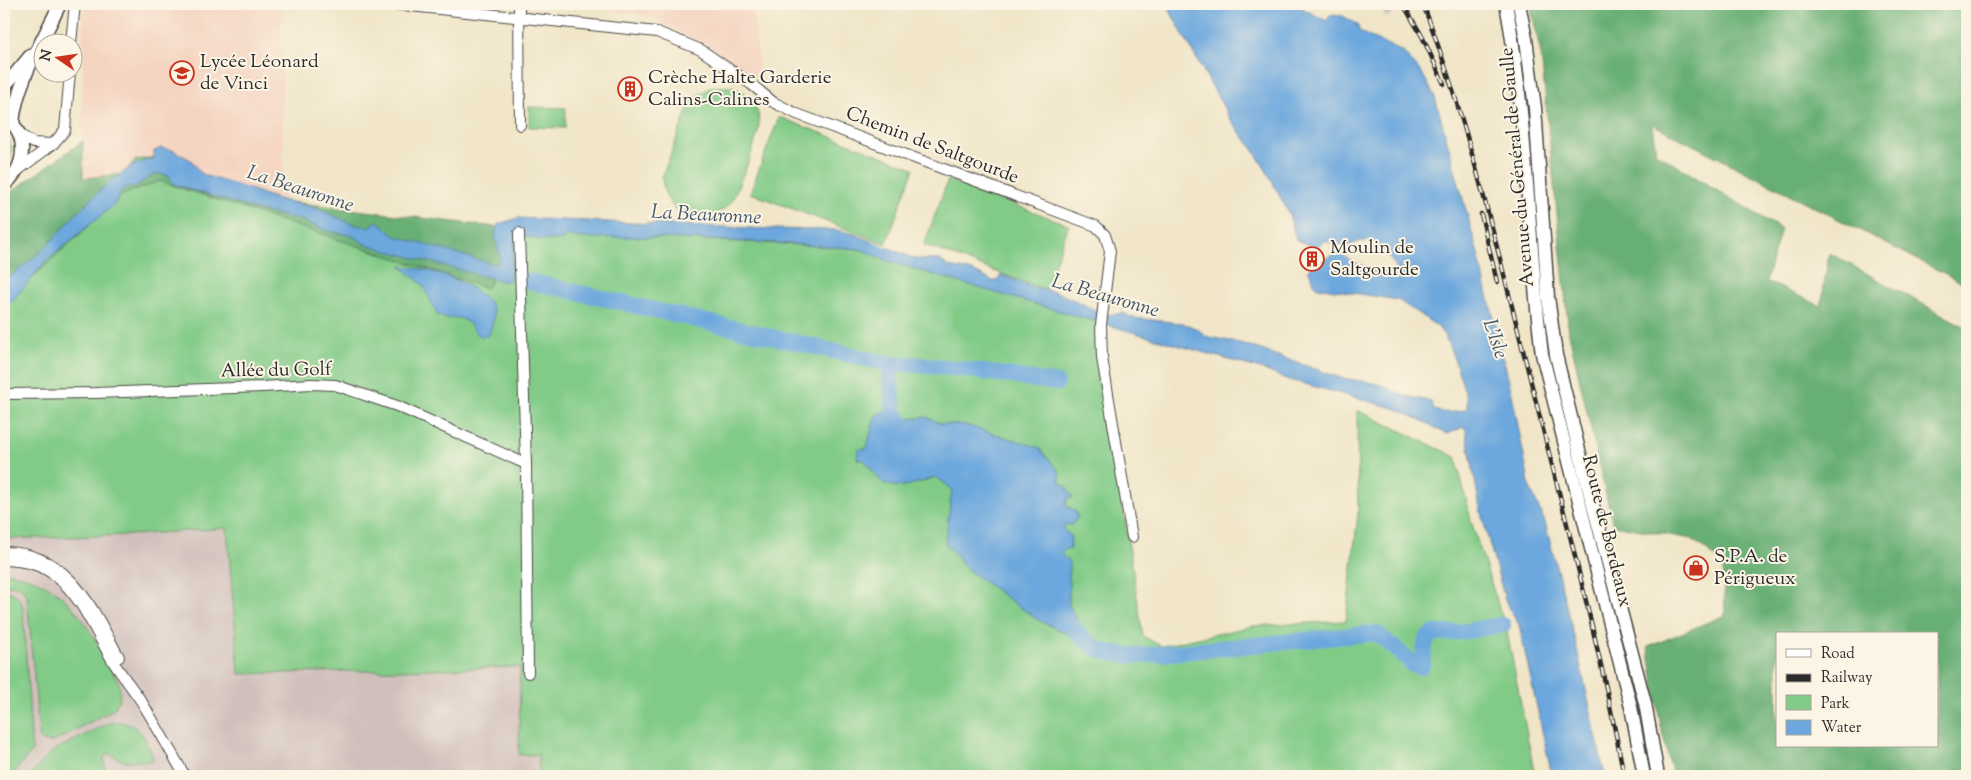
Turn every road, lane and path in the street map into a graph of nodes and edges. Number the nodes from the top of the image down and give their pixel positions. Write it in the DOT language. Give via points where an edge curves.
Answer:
graph roads {
  1 [pos="60,4"];
  2 [pos="75,4"];
  3 [pos="398,4"];
  4 [pos="519,4"];
  5 [pos="1506,4"];
  6 [pos="1519,4"];
  7 [pos="519,17"];
  8 [pos="46,32"];
  9 [pos="73,32"];
  10 [pos="32,52"];
  11 [pos="32,62"];
  12 [pos="69,82"];
  13 [pos="4,87"];
  14 [pos="12,125"];
  15 [pos="520,126"];
  16 [pos="53,144"];
  17 [pos="17,171"];
  18 [pos="4,185"];
  19 [pos="519,233"];
  20 [pos="1534,294"];
  21 [pos="1548,297"];
  22 [pos="4,394"];
  23 [pos="526,464"];
  24 [pos="1132,538"];
  25 [pos="4,552"];
  26 [pos="4,560"];
  27 [pos="528,673"];
  28 [pos="142,703"];
  29 [pos="185,776"];
  30 [pos="1644,776"];
  31 [pos="1658,776"];
  1 -- 8 [label="main road"];
  2 -- 9 [label="street"];
  3 -- 7 [label="street, Chemin de Saltgourde"];
  4 -- 7 [label="street"];
  5 -- 20 [label="main road, Avenue du Général de Gaulle" via="1522,117"];
  6 -- 21 [label="main road, Avenue du Général de Gaulle" via="1536,108"];
  7 -- 15 [label="street"];
  7 -- 24 [label="street, Chemin de Saltgourde" via="657,32 701,50 773,102 797,114 1096,226 1105,235 1110,251 1101,325 1102,358"];
  10 -- 13 [label="main road"];
  11 -- 14 [label="main road"];
  12 -- 16 [label="street" via="65,130"];
  14 -- 16 [label="street" via="34,144"];
  14 -- 17 [label="main road" via="22,149"];
  16 -- 17 [label="street"];
  17 -- 18 [label="main road"];
  19 -- 23 [label="street"];
  20 -- 30 [label="main road, Route de Bordeaux" via="1542,354 1631,707"];
  21 -- 31 [label="main road, Route de Bordeaux" via="1556,355 1645,703"];
  22 -- 23 [label="street, Allée du Golf" via="335,385 397,406"];
  23 -- 27 [label="street"];
  25 -- 28 [label="street" via="28,554 45,561 58,568 79,588"];
  26 -- 28 [label="street" via="37,565 68,587"];
  28 -- 29 [label="street"];
}
